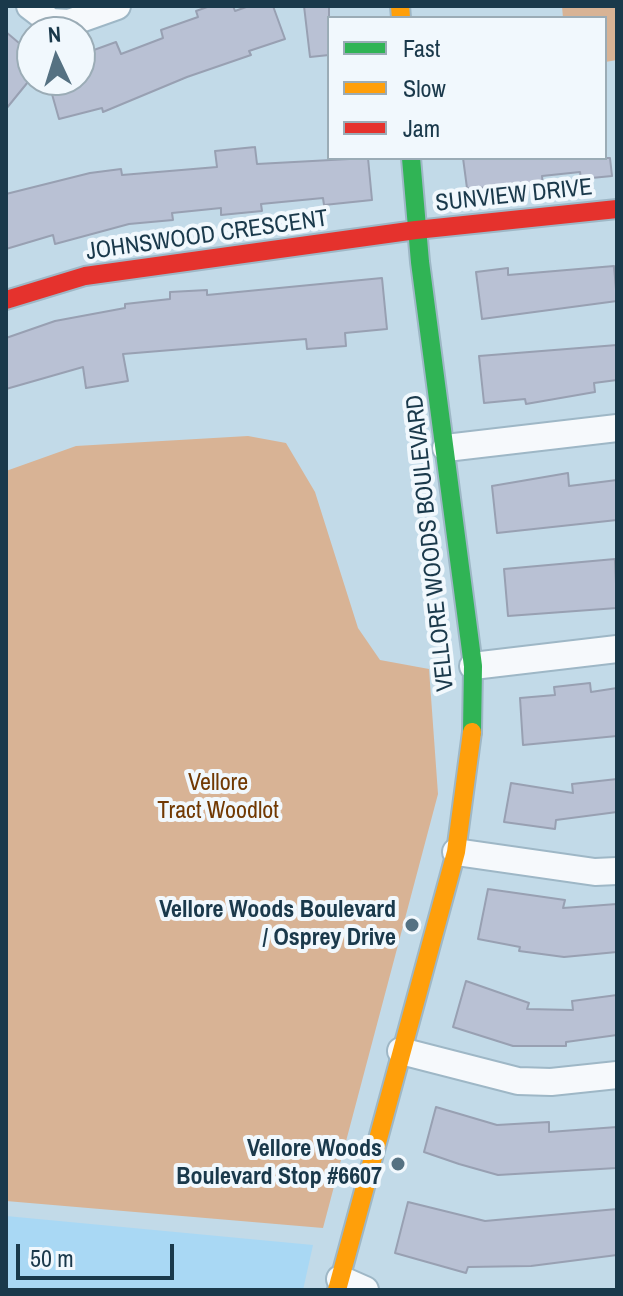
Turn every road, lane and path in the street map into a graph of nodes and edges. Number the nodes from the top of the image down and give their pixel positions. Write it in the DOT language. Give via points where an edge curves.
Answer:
graph roads {
  1 [pos="30,6"];
  2 [pos="117,6"];
  3 [pos="411,160"];
  4 [pos="617,209"];
  5 [pos="416,230"];
  6 [pos="6,300"];
  7 [pos="617,428"];
  8 [pos="446,448"];
  9 [pos="617,649"];
  10 [pos="473,666"];
  11 [pos="456,852"];
  12 [pos="617,871"];
  13 [pos="401,1051"];
  14 [pos="617,1075"];
  15 [pos="339,1284"];
  16 [pos="365,1290"];
  1 -- 2 [label="street" via="51,22 69,23"];
  3 -- 5 [label="street, VELLORE WOODS BOULEVARD"];
  4 -- 5 [label="street, SUNVIEW DRIVE"];
  5 -- 6 [label="street, JOHNSWOOD CRESCENT" via="85,276"];
  5 -- 8 [label="street, VELLORE WOODS BOULEVARD"];
  7 -- 8 [label="street"];
  8 -- 10 [label="street, VELLORE WOODS BOULEVARD"];
  9 -- 10 [label="street"];
  10 -- 11 [label="street, VELLORE WOODS BOULEVARD" via="470,757"];
  11 -- 12 [label="street"];
  11 -- 13 [label="street, VELLORE WOODS BOULEVARD"];
  13 -- 14 [label="street" via="518,1081"];
  13 -- 15 [label="street, VELLORE WOODS BOULEVARD"];
  15 -- 16 [label="street"];
}
